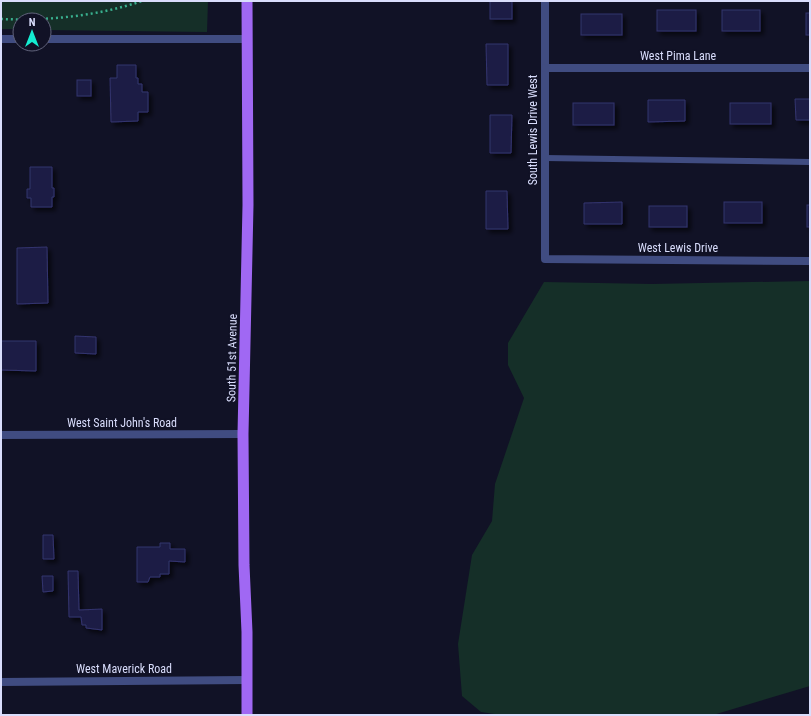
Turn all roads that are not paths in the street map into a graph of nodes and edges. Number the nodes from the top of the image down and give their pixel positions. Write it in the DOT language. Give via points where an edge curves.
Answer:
graph roads {
  1 [pos="247,1"];
  2 [pos="545,1"];
  3 [pos="1,39"];
  4 [pos="12,39"];
  5 [pos="52,39"];
  6 [pos="246,39"];
  7 [pos="545,68"];
  8 [pos="810,68"];
  9 [pos="545,158"];
  10 [pos="810,162"];
  11 [pos="545,260"];
  12 [pos="810,261"];
  13 [pos="244,434"];
  14 [pos="1,435"];
  15 [pos="247,680"];
  16 [pos="1,682"];
  17 [pos="247,715"];
  1 -- 6 [label="main road, South 51st Avenue"];
  2 -- 7 [label="street, South Lewis Drive West"];
  3 -- 4 [label="street"];
  5 -- 6 [label="street"];
  6 -- 13 [label="main road, South 51st Avenue" via="248,205"];
  7 -- 8 [label="street, West Pima Lane"];
  7 -- 9 [label="street, South Lewis Drive West"];
  9 -- 10 [label="lane"];
  9 -- 11 [label="street, South Lewis Drive West"];
  11 -- 12 [label="street, West Lewis Drive"];
  13 -- 14 [label="street, West Saint John's Road"];
  13 -- 15 [label="main road, South 51st Avenue"];
  15 -- 16 [label="street, West Maverick Road"];
  15 -- 17 [label="main road, South 51st Avenue"];
}
